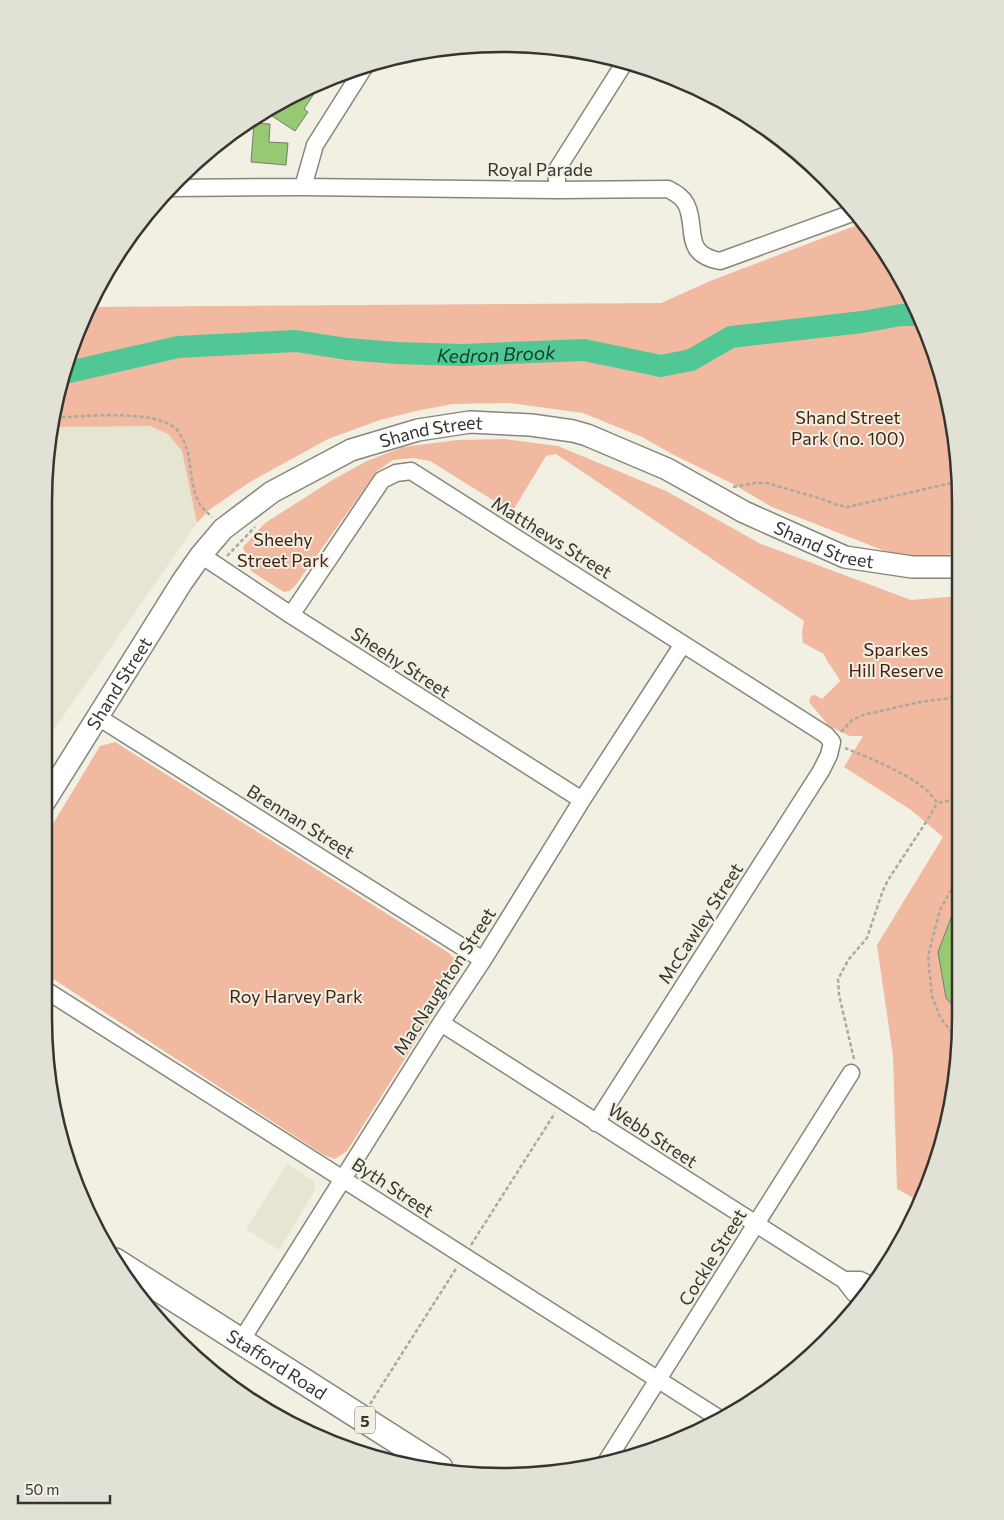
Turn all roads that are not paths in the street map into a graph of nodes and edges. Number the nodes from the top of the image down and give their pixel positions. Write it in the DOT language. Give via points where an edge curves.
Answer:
graph roads {
  1 [pos="621,69"];
  2 [pos="359,76"];
  3 [pos="303,187"];
  4 [pos="180,188"];
  5 [pos="558,190"];
  6 [pos="848,215"];
  7 [pos="201,555"];
  8 [pos="952,567"];
  9 [pos="292,615"];
  10 [pos="683,644"];
  11 [pos="98,717"];
  12 [pos="832,742"];
  13 [pos="52,790"];
  14 [pos="582,800"];
  15 [pos="483,960"];
  16 [pos="52,994"];
  17 [pos="440,1023"];
  18 [pos="851,1074"];
  19 [pos="596,1123"];
  20 [pos="343,1180"];
  21 [pos="756,1224"];
  22 [pos="130,1270"];
  23 [pos="844,1280"];
  24 [pos="866,1282"];
  25 [pos="857,1295"];
  26 [pos="240,1341"];
  27 [pos="658,1379"];
  28 [pos="713,1415"];
  29 [pos="611,1454"];
  30 [pos="430,1462"];
  1 -- 5 [label="street" via="556,171"];
  2 -- 3 [label="street" via="315,145"];
  3 -- 4 [label="street, Royal Parade"];
  3 -- 5 [label="street, Royal Parade"];
  5 -- 6 [label="street, Royal Parade" via="668,190 678,194 686,204 696,248 702,255 720,261"];
  7 -- 8 [label="main road, Shand Street" via="223,529 263,497 333,458 418,430 470,422 531,425 587,435 667,469 753,516 845,557 912,567"];
  7 -- 9 [label="street, Sheehy Street"];
  7 -- 11 [label="main road, Shand Street"];
  9 -- 10 [label="street, Matthews Street" via="382,480 396,473 411,471"];
  9 -- 14 [label="street, Sheehy Street"];
  10 -- 12 [label="street, Matthews Street" via="826,735"];
  10 -- 14 [label="street, MacNaughton Street"];
  11 -- 13 [label="main road, Shand Street"];
  11 -- 15 [label="street, Brennan Street"];
  12 -- 19 [label="street, McCawley Street" via="821,771"];
  14 -- 15 [label="street, MacNaughton Street"];
  15 -- 17 [label="street, MacNaughton Street"];
  16 -- 20 [label="street, Byth Street"];
  17 -- 19 [label="street, Webb Street"];
  17 -- 20 [label="street, MacNaughton Street"];
  18 -- 21 [label="street, Cockle Street"];
  19 -- 21 [label="street, Webb Street"];
  20 -- 26 [label="street, MacNaughton Street"];
  20 -- 27 [label="street, Byth Street"];
  21 -- 23 [label="street, Webb Street"];
  21 -- 27 [label="street, Cockle Street"];
  22 -- 26 [label="highway, Stafford Road / 5"];
  23 -- 24 [label="street, Webb Street"];
  23 -- 25 [label="street, Webb Street"];
  26 -- 30 [label="highway, Stafford Road / 5"];
  27 -- 28 [label="street, Byth Street"];
  27 -- 29 [label="street, Cockle Street"];
}
